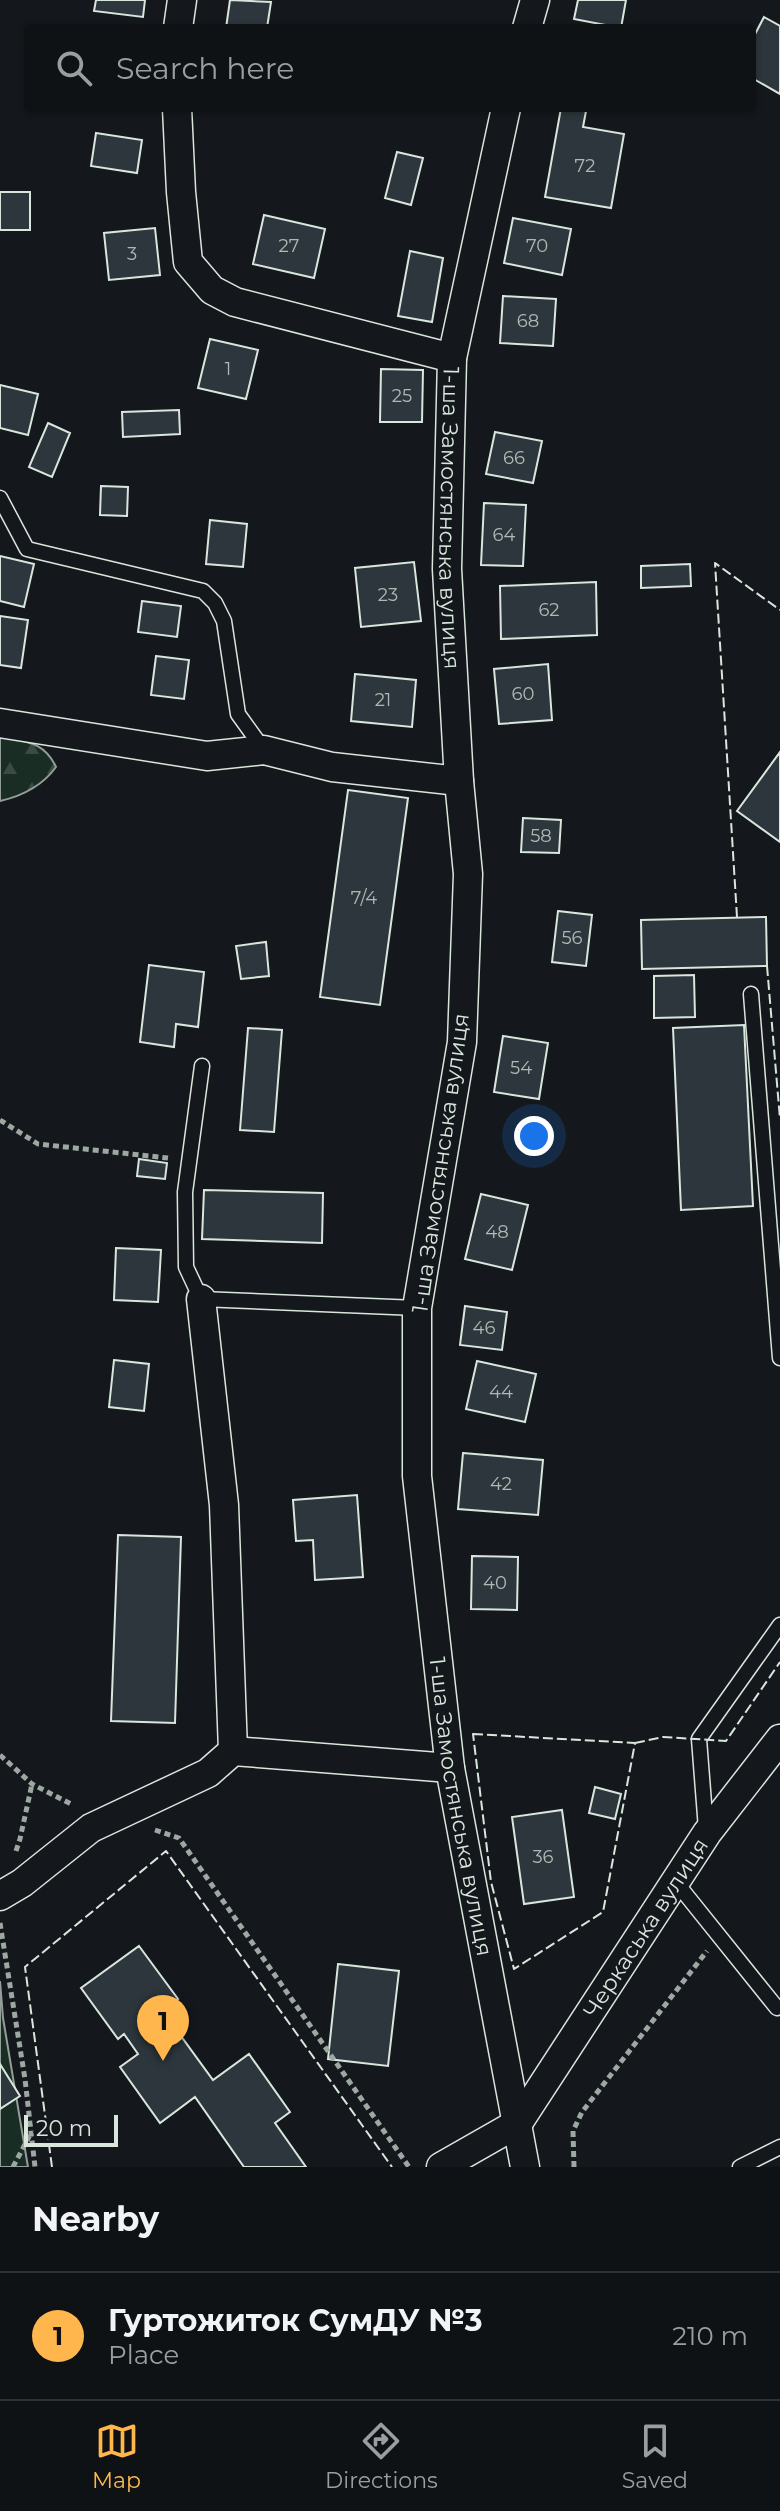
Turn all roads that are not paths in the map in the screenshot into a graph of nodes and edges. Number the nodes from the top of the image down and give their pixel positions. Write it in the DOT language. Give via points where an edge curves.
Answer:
graph roads {
  1 [pos="182,0"];
  2 [pos="535,0"];
  3 [pos="179,24"];
  4 [pos="528,24"];
  5 [pos="177,112"];
  6 [pos="505,112"];
  7 [pos="452,358"];
  8 [pos="0,498"];
  9 [pos="0,723"];
  10 [pos="264,750"];
  11 [pos="459,781"];
  12 [pos="751,994"];
  13 [pos="202,1066"];
  14 [pos="201,1299"];
  15 [pos="417,1308"];
  16 [pos="780,1358"];
  17 [pos="780,1625"];
  18 [pos="780,1739"];
  19 [pos="233,1751"];
  20 [pos="450,1768"];
  21 [pos="707,1833"];
  22 [pos="675,1881"];
  23 [pos="0,1896"];
  24 [pos="777,2008"];
  25 [pos="518,2123"];
  26 [pos="780,2147"];
  27 [pos="441,2167"];
  28 [pos="525,2167"];
  29 [pos="740,2167"];
  1 -- 3 [label="street"];
  2 -- 4 [label="street"];
  5 -- 7 [label="street" via="188,262 212,290 235,302"];
  6 -- 7 [label="street, 1-ша Замостянська вулиця"];
  7 -- 11 [label="street, 1-ша Замостянська вулиця" via="447,569"];
  8 -- 10 [label="lane" via="27,549 203,591 224,621 238,714"];
  9 -- 10 [label="street" via="207,756"];
  10 -- 11 [label="street" via="332,767"];
  11 -- 15 [label="street, 1-ша Замостянська вулиця" via="468,874 462,1042"];
  12 -- 16 [label="lane"];
  13 -- 14 [label="lane" via="185,1192 186,1267"];
  14 -- 15 [label="lane"];
  14 -- 19 [label="street" via="224,1505"];
  15 -- 20 [label="street, 1-ша Замостянська вулиця" via="417,1476"];
  17 -- 21 [label="lane" via="699,1739"];
  18 -- 21 [label="street, Черкаська вулиця"];
  19 -- 20 [label="street"];
  19 -- 23 [label="street" via="208,1773 91,1828"];
  20 -- 25 [label="street, 1-ша Замостянська вулиця"];
  21 -- 22 [label="street, Черкаська вулиця"];
  22 -- 24 [label="lane"];
  22 -- 25 [label="street, Черкаська вулиця"];
  25 -- 27 [label="street"];
  25 -- 28 [label="street, 1-ша Замостянська вулиця"];
  26 -- 29 [label="lane"];
}
